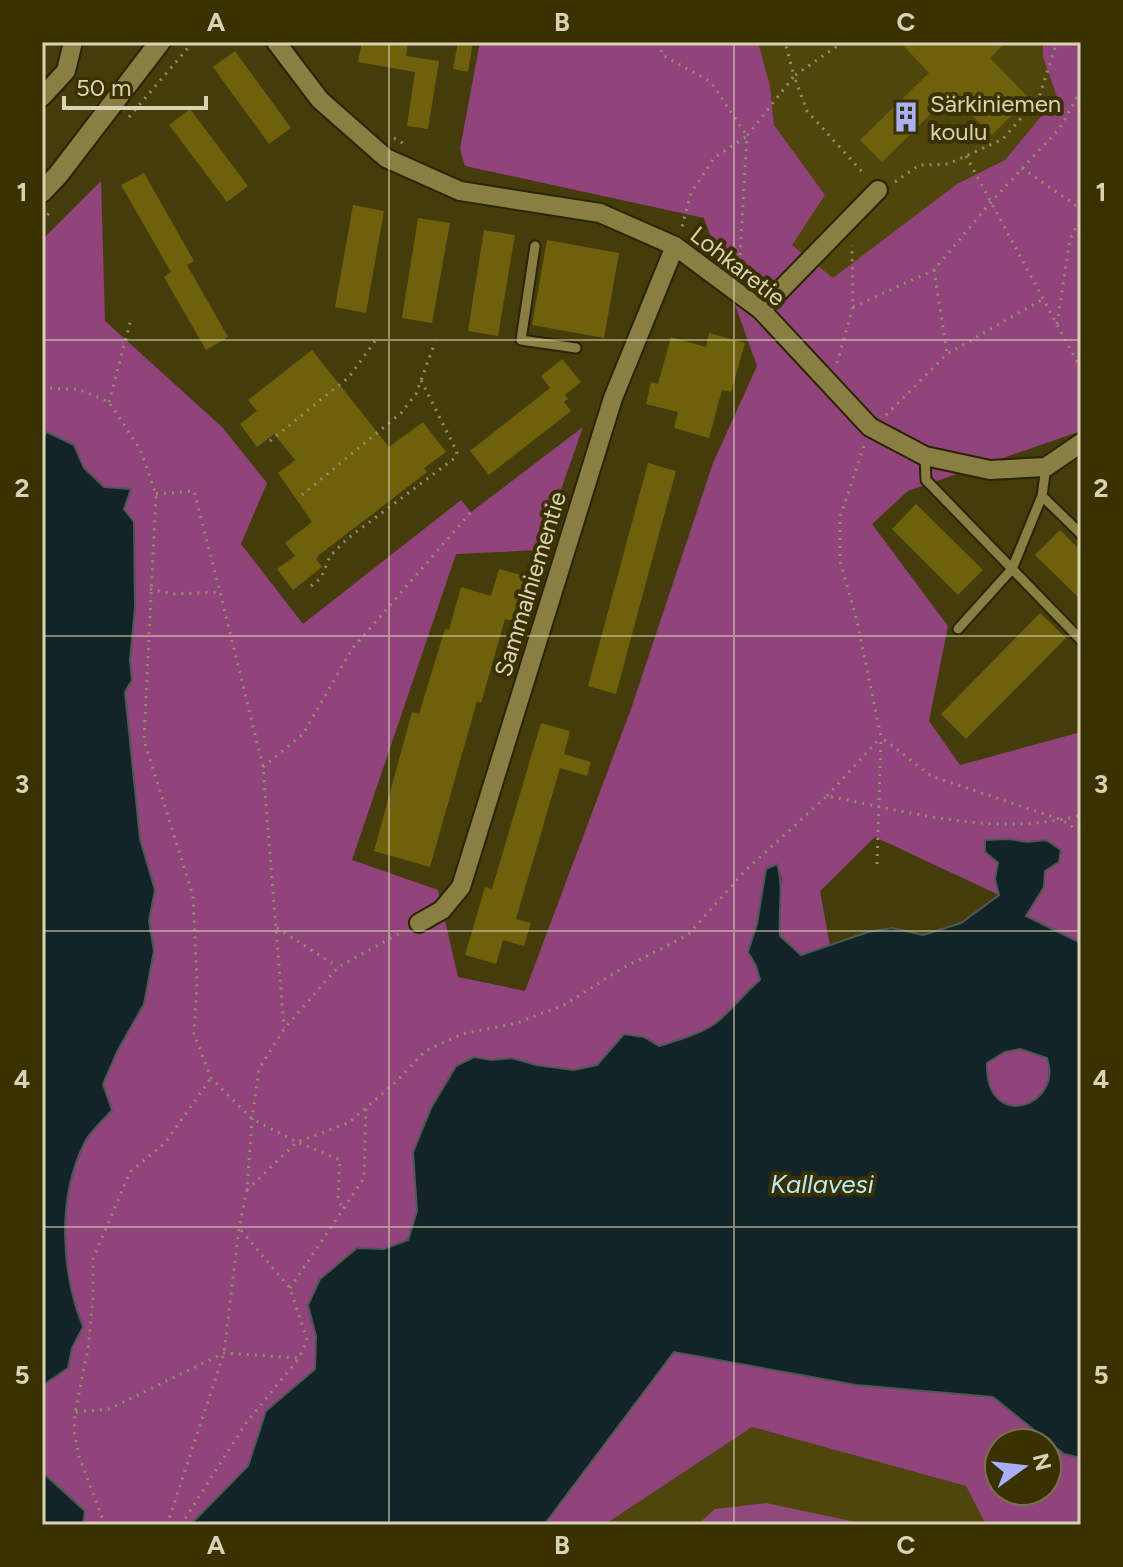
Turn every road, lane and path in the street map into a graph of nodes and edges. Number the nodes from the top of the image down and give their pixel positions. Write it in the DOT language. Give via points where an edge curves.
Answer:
graph roads {
  1 [pos="73,42"];
  2 [pos="160,42"];
  3 [pos="276,42"];
  4 [pos="660,42"];
  5 [pos="785,42"];
  6 [pos="843,42"];
  7 [pos="1057,42"];
  8 [pos="794,76"];
  9 [pos="1081,90"];
  10 [pos="42,97"];
  11 [pos="747,136"];
  12 [pos="966,156"];
  13 [pos="1022,168"];
  14 [pos="878,190"];
  15 [pos="42,192"];
  16 [pos="991,202"];
  17 [pos="1081,209"];
  18 [pos="852,217"];
  19 [pos="1081,218"];
  20 [pos="535,246"];
  21 [pos="675,246"];
  22 [pos="934,270"];
  23 [pos="739,271"];
  24 [pos="1043,299"];
  25 [pos="853,307"];
  26 [pos="761,310"];
  27 [pos="130,323"];
  28 [pos="1057,324"];
  29 [pos="378,337"];
  30 [pos="435,342"];
  31 [pos="576,348"];
  32 [pos="947,354"];
  33 [pos="837,366"];
  34 [pos="1081,369"];
  35 [pos="421,380"];
  36 [pos="42,388"];
  37 [pos="109,402"];
  38 [pos="870,427"];
  39 [pos="270,441"];
  40 [pos="1081,443"];
  41 [pos="925,456"];
  42 [pos="1046,467"];
  43 [pos="156,494"];
  44 [pos="302,495"];
  45 [pos="1042,496"];
  46 [pos="471,512"];
  47 [pos="1081,534"];
  48 [pos="1012,569"];
  49 [pos="311,586"];
  50 [pos="150,589"];
  51 [pos="220,592"];
  52 [pos="958,629"];
  53 [pos="1081,640"];
  54 [pos="881,737"];
  55 [pos="263,767"];
  56 [pos="827,796"];
  57 [pos="880,806"];
  58 [pos="1081,815"];
  59 [pos="1062,820"];
  60 [pos="1081,832"];
  61 [pos="877,864"];
  62 [pos="419,923"];
  63 [pos="276,927"];
  64 [pos="338,967"];
  65 [pos="284,1029"];
  66 [pos="211,1078"];
  67 [pos="366,1108"];
  68 [pos="252,1119"];
  69 [pos="297,1142"];
  70 [pos="247,1190"];
  71 [pos="343,1209"];
  72 [pos="239,1228"];
  73 [pos="290,1288"];
  74 [pos="224,1353"];
  75 [pos="299,1358"];
  76 [pos="75,1413"];
  77 [pos="105,1525"];
  78 [pos="167,1525"];
  79 [pos="181,1525"];
  1 -- 10 [label="street" via="66,71"];
  2 -- 15 [label="street"];
  3 -- 21 [label="street, Lohkaretie" via="320,100 386,158 460,191 600,213"];
  4 -- 11 [label="path" via="662,55 711,82"];
  5 -- 8 [label="path"];
  6 -- 8 [label="path"];
  7 -- 12 [label="path" via="1039,97 1003,139"];
  8 -- 11 [label="path"];
  8 -- 14 [label="path" via="807,111"];
  9 -- 13 [label="path" via="1060,128"];
  11 -- 21 [label="path" via="714,158 691,193"];
  11 -- 23 [label="path"];
  12 -- 14 [label="path" via="948,164 919,165"];
  12 -- 16 [label="path"];
  13 -- 16 [label="path"];
  13 -- 17 [label="path"];
  14 -- 18 [label="street"];
  16 -- 22 [label="path"];
  16 -- 24 [label="path"];
  18 -- 25 [label="path"];
  18 -- 26 [label="street"];
  19 -- 28 [label="path" via="1070,239"];
  20 -- 31 [label="lane" via="521,340"];
  21 -- 26 [label="street, Lohkaretie"];
  21 -- 62 [label="street, Sammalniementie" via="613,398 461,887 442,910"];
  22 -- 25 [label="path"];
  22 -- 32 [label="path"];
  24 -- 28 [label="path"];
  24 -- 32 [label="path"];
  25 -- 33 [label="path"];
  26 -- 38 [label="street, Lohkaretie"];
  27 -- 37 [label="path"];
  28 -- 34 [label="path"];
  29 -- 39 [label="path" via="349,377"];
  30 -- 35 [label="path"];
  32 -- 38 [label="path"];
  35 -- 44 [label="path" via="401,413"];
  35 -- 49 [label="path" via="457,452 455,458 347,539"];
  36 -- 37 [label="path" via="78,389"];
  37 -- 43 [label="path" via="140,449"];
  38 -- 41 [label="street, Lohkaretie"];
  38 -- 54 [label="path" via="840,517 840,561"];
  40 -- 42 [label="street"];
  41 -- 42 [label="street, Lohkaretie" via="990,470"];
  41 -- 48 [label="lane" via="926,480"];
  42 -- 45 [label="lane"];
  43 -- 50 [label="path"];
  43 -- 51 [label="path" via="194,491"];
  45 -- 47 [label="lane"];
  45 -- 48 [label="lane"];
  46 -- 55 [label="path" via="352,649 303,734"];
  48 -- 52 [label="lane"];
  48 -- 53 [label="lane"];
  50 -- 51 [label="path" via="172,594"];
  50 -- 66 [label="path" via="144,740 193,896 194,1034"];
  51 -- 55 [label="path"];
  54 -- 56 [label="path"];
  54 -- 57 [label="path"];
  54 -- 59 [label="path" via="931,776"];
  55 -- 63 [label="path"];
  56 -- 57 [label="path"];
  56 -- 67 [label="path" via="745,871 688,935 566,1004 517,1023 462,1034 425,1051"];
  57 -- 59 [label="path" via="976,824"];
  57 -- 61 [label="path"];
  58 -- 59 [label="path"];
  59 -- 60 [label="path"];
  62 -- 64 [label="path"];
  63 -- 64 [label="path"];
  63 -- 65 [label="path"];
  64 -- 65 [label="path"];
  65 -- 68 [label="path" via="259,1069"];
  66 -- 68 [label="path"];
  66 -- 76 [label="path" via="165,1143 130,1172 93,1259 88,1349"];
  67 -- 69 [label="path" via="348,1123"];
  67 -- 71 [label="path" via="364,1178"];
  68 -- 69 [label="path"];
  68 -- 70 [label="path"];
  69 -- 70 [label="path"];
  69 -- 71 [label="path" via="340,1160 338,1199"];
  70 -- 72 [label="path"];
  71 -- 73 [label="path"];
  72 -- 73 [label="path"];
  72 -- 74 [label="path"];
  73 -- 75 [label="path" via="307,1340"];
  74 -- 75 [label="path"];
  74 -- 76 [label="path" via="109,1409"];
  74 -- 78 [label="path"];
  75 -- 79 [label="path" via="246,1423"];
  76 -- 77 [label="path" via="79,1456"];
}
